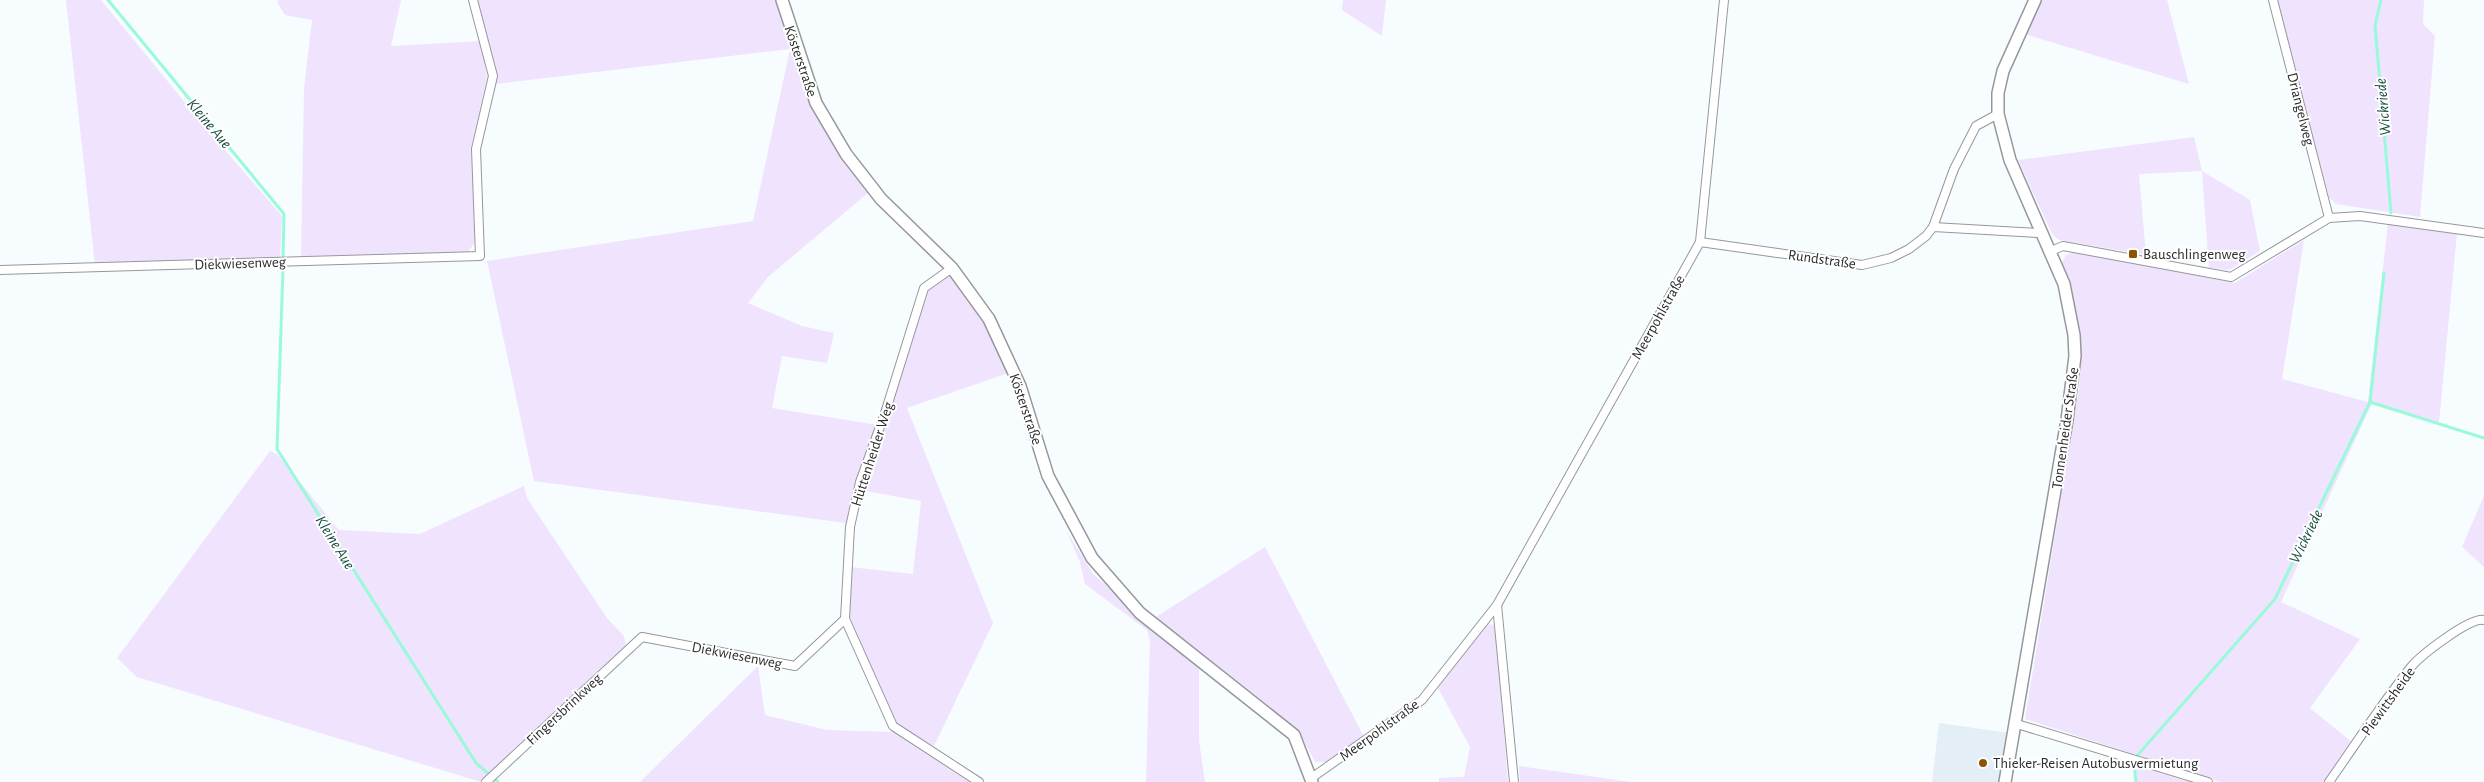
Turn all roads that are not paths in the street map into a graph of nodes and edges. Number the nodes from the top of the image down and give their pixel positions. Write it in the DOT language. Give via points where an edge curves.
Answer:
graph roads {
  1 [pos="474,0"];
  2 [pos="782,0"];
  3 [pos="1724,0"];
  4 [pos="2035,0"];
  5 [pos="2273,0"];
  6 [pos="1998,114"];
  7 [pos="2329,218"];
  8 [pos="1933,227"];
  9 [pos="2042,231"];
  10 [pos="2484,233"];
  11 [pos="1700,242"];
  12 [pos="2051,251"];
  13 [pos="952,268"];
  14 [pos="0,270"];
  15 [pos="1497,605"];
  16 [pos="845,619"];
  17 [pos="2484,620"];
  18 [pos="642,637"];
  19 [pos="2017,724"];
  20 [pos="490,778"];
  21 [pos="1311,780"];
  22 [pos="979,782"];
  23 [pos="1514,782"];
  24 [pos="2006,782"];
  25 [pos="2208,782"];
  26 [pos="2329,782"];
  1 -- 14 [label="street, Diekwiesenweg" via="493,76 476,149 480,256"];
  2 -- 13 [label="main road, Kösterstraße" via="816,103 846,154 881,199"];
  3 -- 11 [label="street, Meerpohlstraße"];
  4 -- 6 [label="main road, Tonnenheider Straße" via="2003,71"];
  5 -- 7 [label="street, Driangelweg"];
  6 -- 8 [label="street, Rundstraße" via="1976,126 1954,169"];
  6 -- 9 [label="main road, Tonnenheider Straße" via="2010,160"];
  7 -- 10 [label="street" via="2360,216"];
  7 -- 12 [label="street" via="2232,277 2064,246"];
  8 -- 9 [label="street"];
  8 -- 11 [label="street, Rundstraße" via="1909,249 1891,258 1862,265"];
  9 -- 12 [label="main road, Tonnenheider Straße"];
  11 -- 15 [label="street, Meerpohlstraße"];
  12 -- 19 [label="main road, Tonnenheider Straße" via="2070,311 2074,342 2073,387"];
  13 -- 16 [label="street, Hüttenheider Weg" via="924,288 860,482 850,527"];
  13 -- 21 [label="main road, Kösterstraße" via="989,319 1020,386 1048,476 1092,558 1140,612 1294,735"];
  15 -- 21 [label="street, Meerpohlstraße" via="1422,700"];
  15 -- 23 [label="street"];
  16 -- 18 [label="street, Diekwiesenweg" via="795,666"];
  16 -- 22 [label="street, Hüttenheider Weg" via="893,726"];
  17 -- 26 [label="street, Piewittsheide" via="2464,626 2413,665"];
  18 -- 20 [label="street, Fingersbrinkweg"];
  19 -- 24 [label="main road, Tonnenheider Straße"];
  19 -- 25 [label="street"];
}
